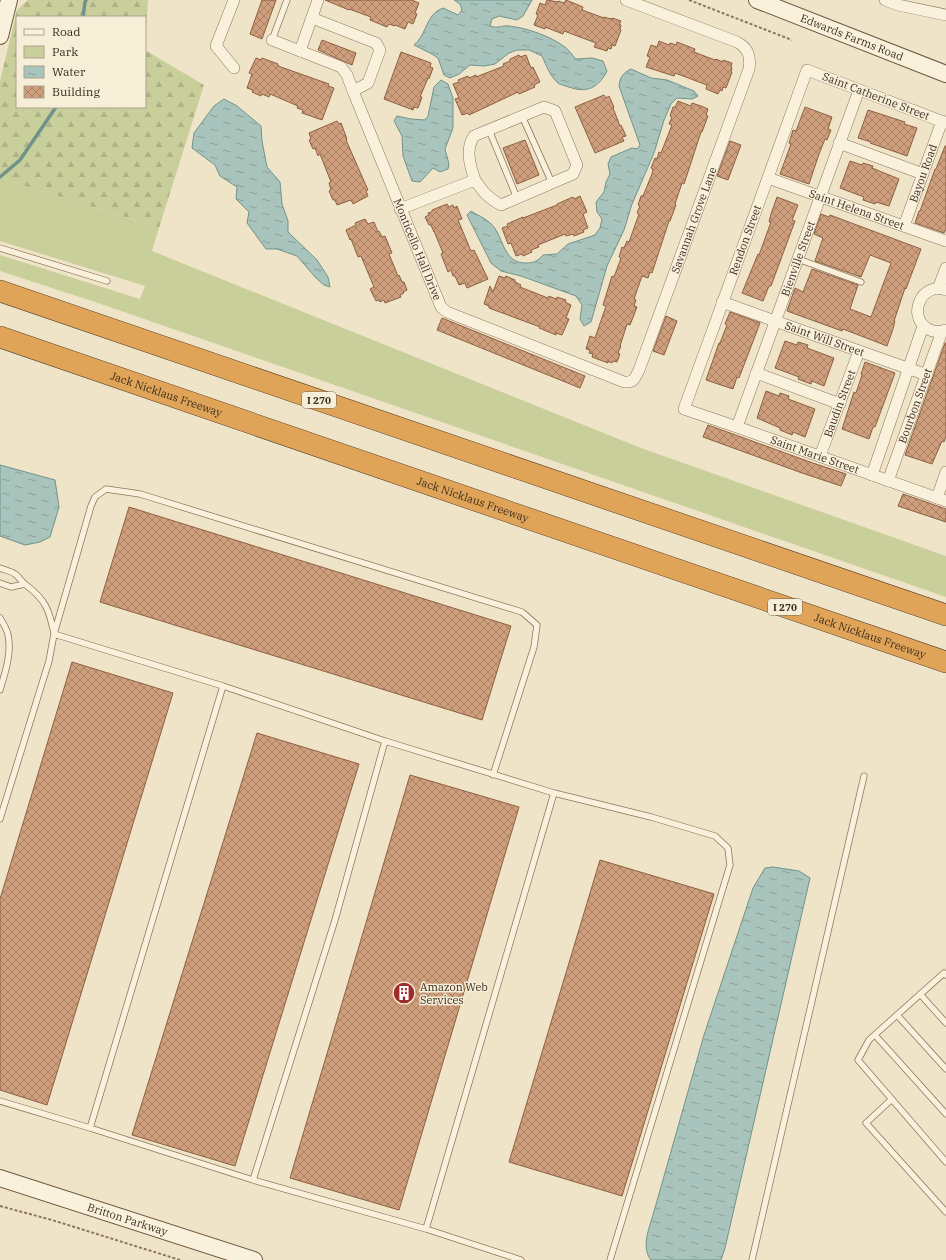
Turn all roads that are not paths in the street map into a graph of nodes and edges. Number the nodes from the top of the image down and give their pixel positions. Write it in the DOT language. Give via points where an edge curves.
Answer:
graph roads {
  1 [pos="9,0"];
  2 [pos="234,0"];
  3 [pos="287,0"];
  4 [pos="318,0"];
  5 [pos="626,0"];
  6 [pos="757,0"];
  7 [pos="885,0"];
  8 [pos="946,15"];
  9 [pos="312,18"];
  10 [pos="0,36"];
  11 [pos="272,40"];
  12 [pos="300,51"];
  13 [pos="234,68"];
  14 [pos="807,70"];
  15 [pos="946,74"];
  16 [pos="859,90"];
  17 [pos="353,91"];
  18 [pos="522,116"];
  19 [pos="944,122"];
  20 [pos="489,130"];
  21 [pos="839,143"];
  22 [pos="924,174"];
  23 [pos="768,178"];
  24 [pos="475,180"];
  25 [pos="552,183"];
  26 [pos="821,196"];
  27 [pos="517,198"];
  28 [pos="400,209"];
  29 [pos="904,226"];
  30 [pos="946,241"];
  31 [pos="0,248"];
  32 [pos="798,259"];
  33 [pos="946,268"];
  34 [pos="107,281"];
  35 [pos="861,282"];
  36 [pos="942,290"];
  37 [pos="0,291"];
  38 [pos="722,302"];
  39 [pos="776,322"];
  40 [pos="923,326"];
  41 [pos="944,330"];
  42 [pos="0,336"];
  43 [pos="859,351"];
  44 [pos="909,368"];
  45 [pos="756,373"];
  46 [pos="927,375"];
  47 [pos="630,382"];
  48 [pos="840,404"];
  49 [pos="684,409"];
  50 [pos="737,427"];
  51 [pos="820,456"];
  52 [pos="946,472"];
  53 [pos="872,475"];
  54 [pos="888,481"];
  55 [pos="942,499"];
  56 [pos="0,568"];
  57 [pos="0,583"];
  58 [pos="25,584"];
  59 [pos="946,615"];
  60 [pos="0,618"];
  61 [pos="54,634"];
  62 [pos="946,662"];
  63 [pos="223,686"];
  64 [pos="0,690"];
  65 [pos="385,741"];
  66 [pos="493,774"];
  67 [pos="864,776"];
  68 [pos="554,793"];
  69 [pos="0,819"];
  70 [pos="946,976"];
  71 [pos="920,994"];
  72 [pos="897,1015"];
  73 [pos="946,1023"];
  74 [pos="875,1035"];
  75 [pos="946,1069"];
  76 [pos="892,1100"];
  77 [pos="0,1102"];
  78 [pos="946,1114"];
  79 [pos="90,1128"];
  80 [pos="946,1162"];
  81 [pos="0,1178"];
  82 [pos="253,1180"];
  83 [pos="946,1212"];
  84 [pos="426,1229"];
  85 [pos="254,1260"];
  86 [pos="520,1260"];
  87 [pos="610,1260"];
  88 [pos="752,1260"];
  1 -- 10 [label="main road"];
  2 -- 13 [label="street" via="216,46"];
  3 -- 11 [label="lane"];
  4 -- 9 [label="street"];
  5 -- 47 [label="street, Savannah Grove Lane" via="737,42 745,46 750,61 639,370"];
  6 -- 15 [label="main road, Edwards Farms Road"];
  7 -- 8 [label="street"];
  9 -- 12 [label="street"];
  9 -- 17 [label="street" via="376,43 380,50 368,83"];
  11 -- 12 [label="street, Monticello Hall Drive"];
  12 -- 17 [label="street, Monticello Hall Drive" via="341,67"];
  14 -- 16 [label="street, Saint Catherine Street"];
  14 -- 23 [label="street, Rendon Street"];
  16 -- 19 [label="street, Saint Catherine Street"];
  16 -- 21 [label="street, Bienville Street"];
  17 -- 28 [label="street, Monticello Hall Drive"];
  18 -- 20 [label="street"];
  18 -- 25 [label="lane"];
  18 -- 25 [label="street" via="544,106 555,111 577,166 573,174"];
  19 -- 22 [label="street, Bayou Road"];
  20 -- 24 [label="street" via="474,136 471,140 470,166"];
  20 -- 27 [label="lane"];
  21 -- 22 [label="street"];
  21 -- 26 [label="street, Bienville Street"];
  22 -- 29 [label="street, Bayou Road"];
  23 -- 26 [label="street, Saint Helena Street"];
  23 -- 38 [label="street, Rendon Street"];
  24 -- 27 [label="street" via="484,193 501,205"];
  24 -- 28 [label="street"];
  25 -- 27 [label="street"];
  26 -- 29 [label="street, Saint Helena Street"];
  26 -- 32 [label="street, Bienville Street"];
  28 -- 47 [label="street, Monticello Hall Drive" via="438,301 447,312 624,382"];
  29 -- 30 [label="street, Saint Helena Street"];
  31 -- 34 [label="lane"];
  32 -- 35 [label="lane"];
  32 -- 39 [label="street, Bienville Street"];
  33 -- 36 [label="street"];
  36 -- 40 [label="street" via="928,292 922,296 917,312"];
  37 -- 59 [label="highway, I 270"];
  38 -- 39 [label="street, Saint Will Street"];
  38 -- 49 [label="street, Rendon Street"];
  39 -- 43 [label="street, Saint Will Street"];
  39 -- 45 [label="street, Bienville Street"];
  40 -- 41 [label="street" via="935,331"];
  40 -- 44 [label="street, Bourbon Street"];
  41 -- 46 [label="street, Bourbon Street"];
  42 -- 62 [label="highway, Jack Nicklaus Freeway / I 270"];
  43 -- 44 [label="street, Saint Will Street"];
  43 -- 48 [label="street, Baudin Street"];
  44 -- 46 [label="street, Saint Will Street"];
  44 -- 53 [label="street, Bourbon Street"];
  45 -- 48 [label="street"];
  45 -- 50 [label="street, Bienville Street"];
  46 -- 54 [label="street, Bourbon Street"];
  48 -- 51 [label="street, Baudin Street"];
  49 -- 50 [label="street, Saint Marie Street"];
  50 -- 51 [label="street, Saint Marie Street"];
  51 -- 53 [label="street, Saint Marie Street"];
  52 -- 55 [label="street"];
  53 -- 54 [label="street, Saint Marie Street"];
  54 -- 55 [label="street, Saint Marie Street"];
  56 -- 58 [label="lane" via="14,573"];
  57 -- 58 [label="lane" via="10,587"];
  58 -- 61 [label="lane" via="34,590 50,614"];
  60 -- 64 [label="lane" via="8,634 9,645 6,671"];
  61 -- 63 [label="lane"];
  61 -- 66 [label="lane" via="91,506 95,497 106,489 140,494 522,612 537,625 534,647"];
  61 -- 69 [label="lane" via="49,661"];
  63 -- 65 [label="lane"];
  63 -- 79 [label="lane"];
  65 -- 66 [label="lane"];
  65 -- 82 [label="lane" via="335,920"];
  66 -- 68 [label="lane"];
  67 -- 88 [label="lane"];
  68 -- 84 [label="lane"];
  68 -- 87 [label="lane" via="715,836 728,848 730,865"];
  70 -- 71 [label="lane" via="944,973"];
  71 -- 72 [label="lane"];
  71 -- 73 [label="lane"];
  72 -- 74 [label="lane"];
  72 -- 75 [label="lane"];
  74 -- 76 [label="lane" via="869,1040 858,1060"];
  74 -- 78 [label="lane"];
  76 -- 80 [label="lane"];
  76 -- 83 [label="lane" via="866,1123"];
  77 -- 79 [label="lane"];
  79 -- 82 [label="lane"];
  81 -- 85 [label="main road, Britton Parkway"];
  82 -- 84 [label="lane"];
  84 -- 86 [label="lane"];
}
